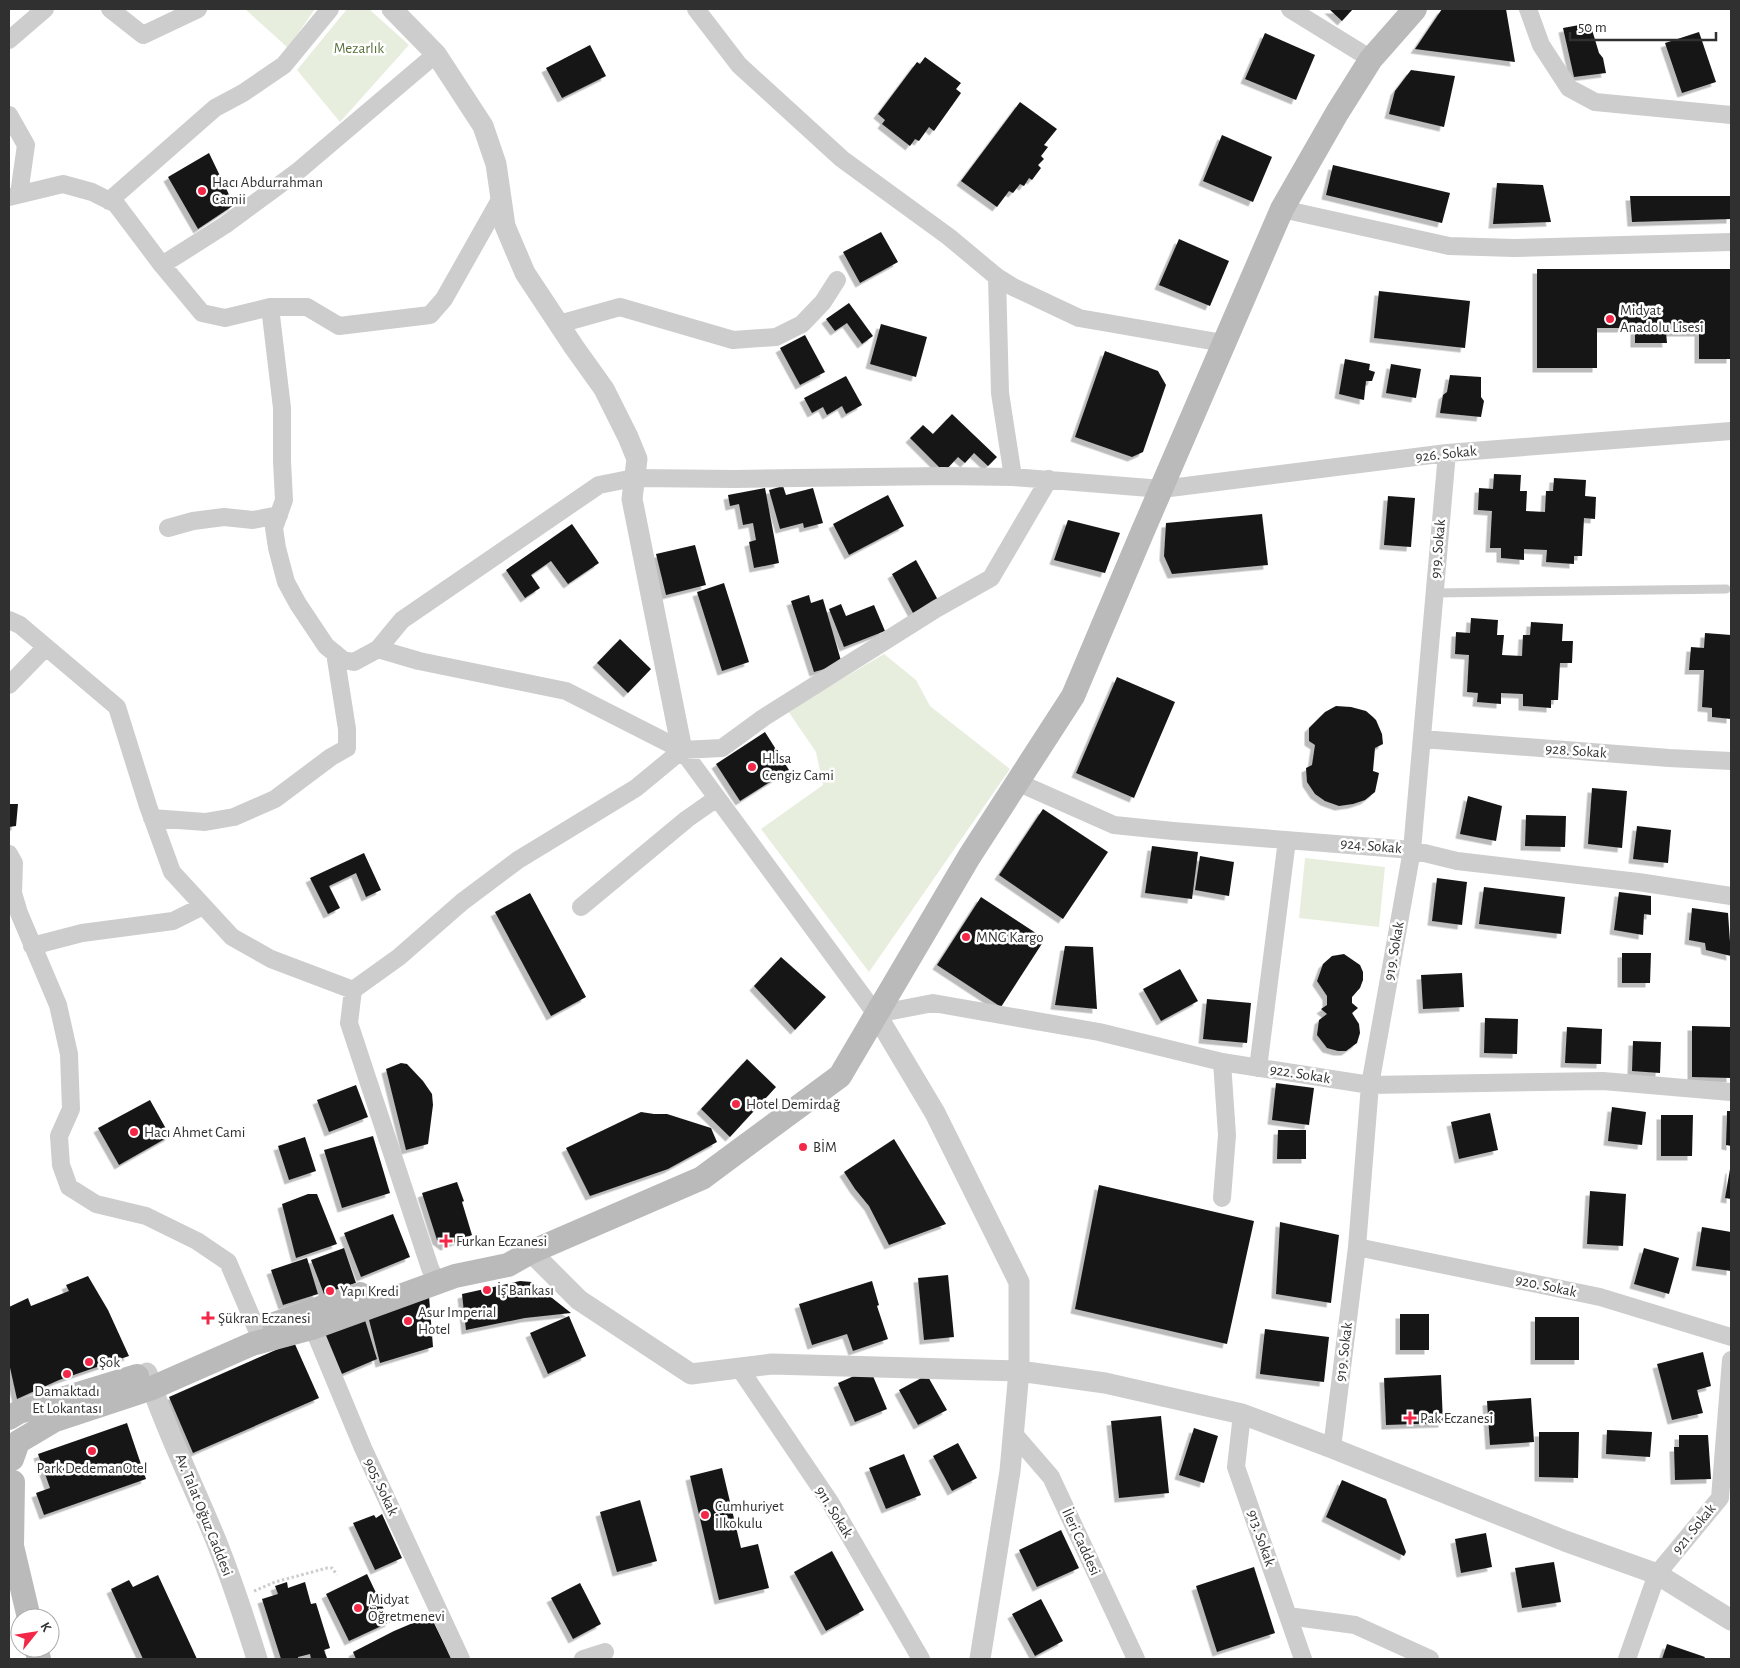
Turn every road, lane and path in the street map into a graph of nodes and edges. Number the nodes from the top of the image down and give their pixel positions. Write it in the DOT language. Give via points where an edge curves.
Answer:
graph roads {
  1 [pos="45,9"];
  2 [pos="110,9"];
  3 [pos="198,9"];
  4 [pos="330,9"];
  5 [pos="392,9"];
  6 [pos="696,9"];
  7 [pos="1290,9"];
  8 [pos="1415,9"];
  9 [pos="1528,9"];
  10 [pos="9,40"];
  11 [pos="436,54"];
  12 [pos="1371,58"];
  13 [pos="9,115"];
  14 [pos="1731,115"];
  15 [pos="14,195"];
  16 [pos="501,198"];
  17 [pos="109,200"];
  18 [pos="1282,209"];
  19 [pos="1731,242"];
  20 [pos="162,265"];
  21 [pos="997,277"];
  22 [pos="837,280"];
  23 [pos="270,307"];
  24 [pos="559,324"];
  25 [pos="1223,343"];
  26 [pos="1731,431"];
  27 [pos="1447,453"];
  28 [pos="1013,477"];
  29 [pos="634,478"];
  30 [pos="1049,480"];
  31 [pos="1162,489"];
  32 [pos="278,515"];
  33 [pos="168,528"];
  34 [pos="1726,589"];
  35 [pos="1434,593"];
  36 [pos="9,620"];
  37 [pos="46,647"];
  38 [pos="378,649"];
  39 [pos="335,653"];
  40 [pos="9,685"];
  41 [pos="1422,739"];
  42 [pos="682,750"];
  43 [pos="1731,761"];
  44 [pos="1017,782"];
  45 [pos="717,798"];
  46 [pos="152,818"];
  47 [pos="1287,840"];
  48 [pos="1412,850"];
  49 [pos="9,854"];
  50 [pos="1731,896"];
  51 [pos="203,906"];
  52 [pos="581,907"];
  53 [pos="32,946"];
  54 [pos="353,990"];
  55 [pos="876,1014"];
  56 [pos="1222,1062"];
  57 [pos="1258,1068"];
  58 [pos="1370,1085"];
  59 [pos="1731,1092"];
  60 [pos="1222,1198"];
  61 [pos="1357,1247"];
  62 [pos="532,1252"];
  63 [pos="434,1276"];
  64 [pos="310,1320"];
  65 [pos="257,1330"];
  66 [pos="1731,1337"];
  67 [pos="1731,1360"];
  68 [pos="740,1369"];
  69 [pos="1019,1371"];
  70 [pos="150,1380"];
  71 [pos="1242,1414"];
  72 [pos="9,1418"];
  73 [pos="1013,1434"];
  74 [pos="1332,1448"];
  75 [pos="11,1471"];
  76 [pos="1657,1574"];
  77 [pos="337,1576"];
  78 [pos="238,1598"];
  79 [pos="27,1608"];
  80 [pos="1288,1616"];
  81 [pos="1731,1620"];
  82 [pos="605,1652"];
  83 [pos="257,1659"];
  84 [pos="461,1659"];
  85 [pos="583,1659"];
  86 [pos="921,1659"];
  87 [pos="980,1659"];
  88 [pos="1136,1659"];
  89 [pos="1303,1659"];
  90 [pos="1430,1659"];
  91 [pos="1627,1659"];
  1 -- 10 [label="street"];
  2 -- 3 [label="street" via="143,35"];
  4 -- 17 [label="street" via="284,65 215,108"];
  5 -- 11 [label="street"];
  6 -- 21 [label="street" via="739,65 842,159"];
  7 -- 12 [label="street"];
  8 -- 12 [label="main road"];
  9 -- 14 [label="street" via="1541,45 1569,88 1595,102"];
  11 -- 16 [label="street" via="483,126 496,164"];
  11 -- 20 [label="street" via="297,172 225,225"];
  12 -- 18 [label="main road"];
  13 -- 15 [label="street" via="26,145"];
  15 -- 17 [label="street" via="63,184"];
  16 -- 23 [label="street" via="444,299 430,314 339,326 306,307"];
  16 -- 24 [label="street" via="505,226 525,273"];
  17 -- 20 [label="street" via="116,204"];
  18 -- 19 [label="street" via="1449,246 1514,248"];
  18 -- 25 [label="main road"];
  20 -- 23 [label="street" via="202,313 225,318"];
  21 -- 25 [label="street" via="1013,288 1079,318"];
  21 -- 28 [label="street" via="1000,393"];
  22 -- 24 [label="street" via="823,302 802,324 776,337 733,340 620,307"];
  23 -- 32 [label="street" via="282,408 284,500"];
  24 -- 29 [label="street" via="604,389 628,437 636,459"];
  25 -- 31 [label="main road"];
  26 -- 27 [label="street, 926. Sokak"];
  27 -- 31 [label="street, 926. Sokak"];
  27 -- 35 [label="street, 919. Sokak"];
  28 -- 29 [label="street, 926. Sokak"];
  28 -- 30 [label="street, 926. Sokak"];
  29 -- 38 [label="street, 926. Sokak" via="599,485 402,620"];
  29 -- 42 [label="street" via="632,499"];
  30 -- 31 [label="street, 926. Sokak"];
  30 -- 42 [label="street" via="991,578 771,712 722,748"];
  31 -- 44 [label="main road" via="1073,696"];
  32 -- 33 [label="street" via="253,520 193,521"];
  32 -- 39 [label="street" via="274,528 276,548 286,582 326,646"];
  34 -- 35 [label="lane"];
  35 -- 41 [label="street, 919. Sokak"];
  36 -- 37 [label="street" via="20,624"];
  37 -- 40 [label="street"];
  37 -- 46 [label="street" via="117,707"];
  38 -- 39 [label="street" via="354,662 343,660"];
  38 -- 42 [label="street" via="419,662 566,691"];
  39 -- 46 [label="street" via="347,748 331,756 275,799 234,817 205,822"];
  41 -- 43 [label="street, 928. Sokak"];
  41 -- 48 [label="street, 919. Sokak"];
  42 -- 45 [label="street"];
  42 -- 54 [label="street" via="636,788 518,860 462,902 399,957"];
  44 -- 47 [label="street, 924. Sokak" via="1114,825"];
  44 -- 55 [label="main road"];
  45 -- 52 [label="street"];
  45 -- 55 [label="street"];
  46 -- 51 [label="street" via="172,872"];
  47 -- 48 [label="street, 924. Sokak"];
  47 -- 57 [label="street"];
  48 -- 50 [label="street, 924. Sokak" via="1457,861"];
  48 -- 58 [label="street, 919. Sokak"];
  49 -- 53 [label="street" via="14,863 13,894"];
  51 -- 53 [label="street" via="173,921 82,933"];
  51 -- 54 [label="street" via="232,937 271,959"];
  53 -- 65 [label="street" via="58,1005 69,1054 70,1109 59,1136 61,1165 70,1187 96,1204 146,1216 197,1241 228,1262"];
  54 -- 63 [label="street" via="349,1023"];
  55 -- 56 [label="street, 922. Sokak" via="933,1002 1099,1032"];
  55 -- 62 [label="main road" via="840,1076 702,1178"];
  55 -- 69 [label="street" via="935,1113 1019,1282"];
  56 -- 57 [label="street, 922. Sokak"];
  56 -- 60 [label="street" via="1227,1135"];
  57 -- 58 [label="street, 922. Sokak"];
  58 -- 59 [label="street, 922. Sokak" via="1603,1081"];
  58 -- 61 [label="street, 919. Sokak"];
  61 -- 66 [label="street, 920. Sokak" via="1600,1297"];
  61 -- 74 [label="street, 919. Sokak"];
  62 -- 63 [label="main road" via="508,1265 455,1276"];
  62 -- 68 [label="street" via="578,1300 691,1374"];
  63 -- 64 [label="main road"];
  64 -- 65 [label="main road"];
  64 -- 70 [label="main road"];
  64 -- 84 [label="street, 905. Sokak" via="363,1448"];
  65 -- 70 [label="main road"];
  67 -- 76 [label="street, 921. Sokak" via="1720,1498"];
  68 -- 69 [label="street" via="772,1364"];
  68 -- 86 [label="street, 911. Sokak" via="830,1502"];
  69 -- 71 [label="street" via="1105,1383"];
  69 -- 73 [label="street"];
  70 -- 72 [label="main road" via="19,1412"];
  70 -- 75 [label="main road" via="55,1420 18,1442"];
  70 -- 78 [label="street, Av. Talat Oğuz Caddesi"];
  71 -- 74 [label="street"];
  71 -- 80 [label="street, 913. Sokak" via="1236,1467"];
  73 -- 87 [label="street"];
  73 -- 88 [label="street, İleri Caddesi" via="1051,1477"];
  74 -- 76 [label="street"];
  75 -- 79 [label="main road" via="12,1546"];
  76 -- 81 [label="street"];
  76 -- 91 [label="street, 921. Sokak"];
  77 -- 78 [label="path" via="332,1568 327,1568 275,1582"];
  78 -- 83 [label="street, Av. Talat Oğuz Caddesi"];
  80 -- 89 [label="street, 913. Sokak"];
  80 -- 90 [label="street" via="1355,1625"];
  82 -- 85 [label="street"];
}
